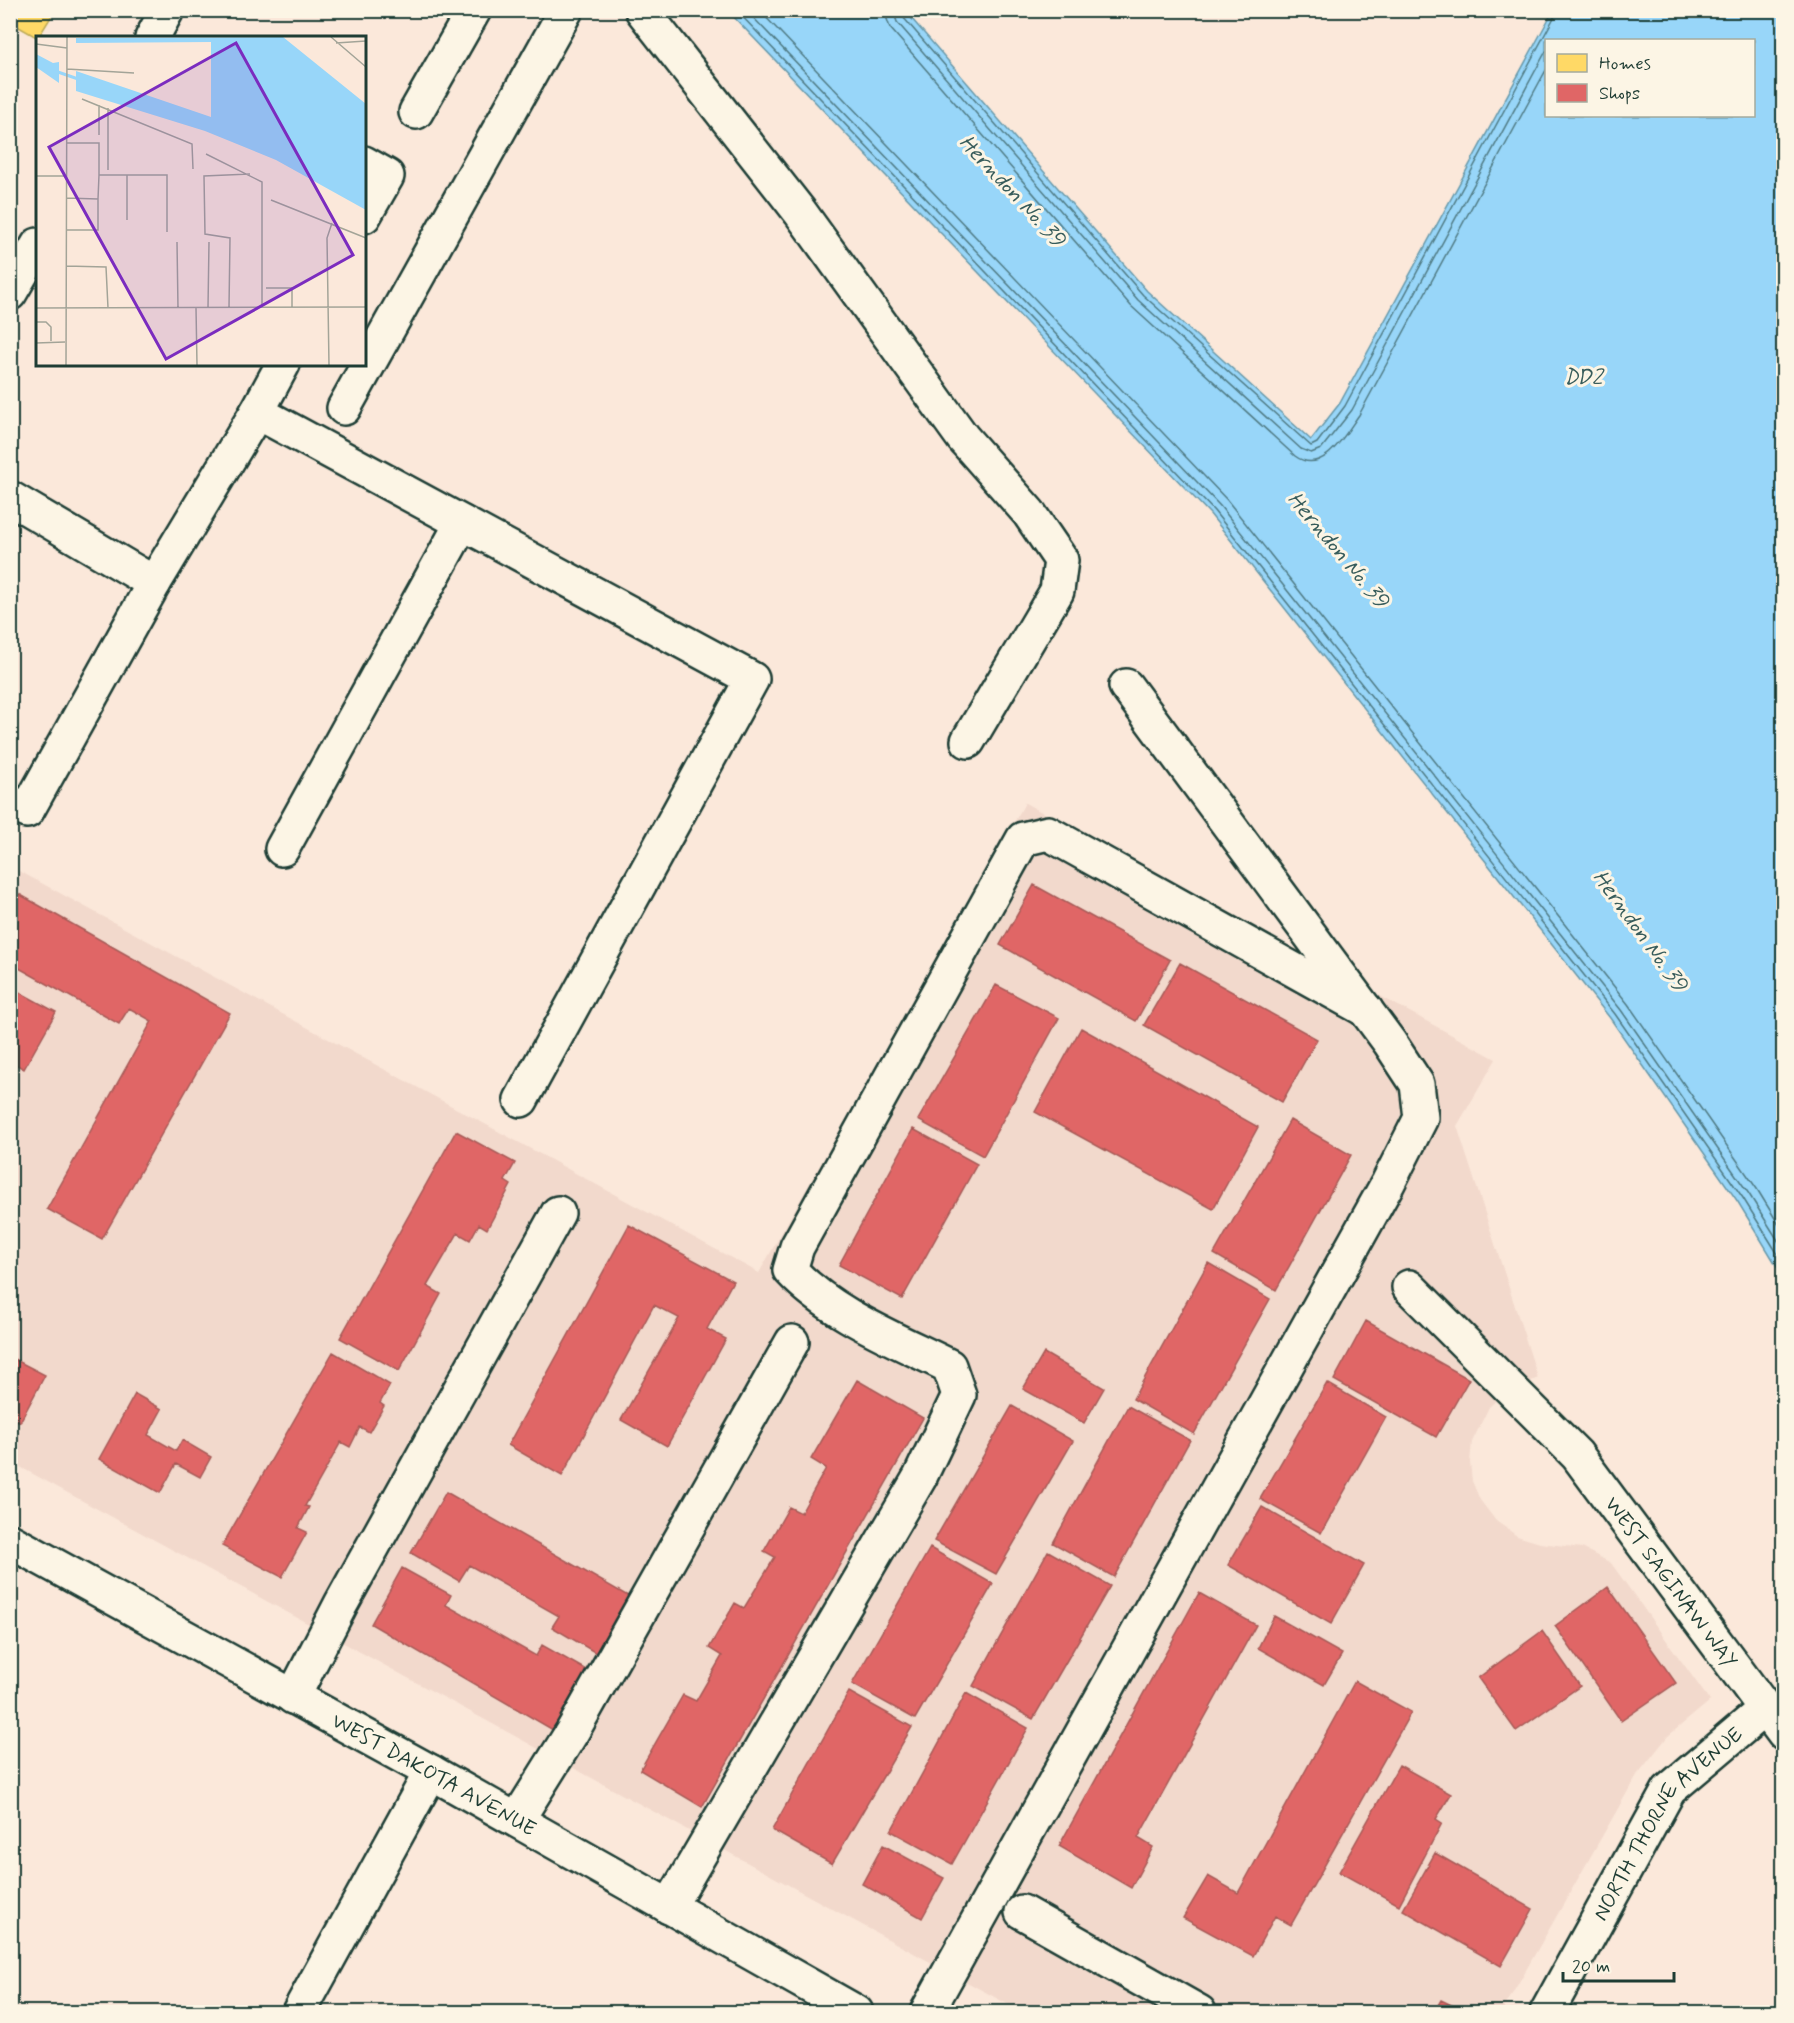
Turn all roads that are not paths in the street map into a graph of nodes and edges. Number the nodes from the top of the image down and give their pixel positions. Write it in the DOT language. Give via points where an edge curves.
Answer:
graph roads {
  1 [pos="168,10"];
  2 [pos="474,10"];
  3 [pos="566,10"];
  4 [pos="642,10"];
  5 [pos="153,36"];
  6 [pos="416,112"];
  7 [pos="366,164"];
  8 [pos="366,213"];
  9 [pos="36,248"];
  10 [pos="13,284"];
  11 [pos="282,366"];
  12 [pos="344,408"];
  13 [pos="257,412"];
  14 [pos="10,498"];
  15 [pos="462,523"];
  16 [pos="154,583"];
  17 [pos="1126,686"];
  18 [pos="968,741"];
  19 [pos="10,802"];
  20 [pos="282,849"];
  21 [pos="1366,1010"];
  22 [pos="521,1100"];
  23 [pos="558,1213"];
  24 [pos="1409,1287"];
  25 [pos="792,1342"];
  26 [pos="10,1541"];
  27 [pos="293,1696"];
  28 [pos="1775,1721"];
  29 [pos="430,1772"];
  30 [pos="517,1820"];
  31 [pos="669,1907"];
  32 [pos="1022,1912"];
  33 [pos="299,2013"];
  34 [pos="856,2013"];
  35 [pos="927,2013"];
  36 [pos="1199,2013"];
  37 [pos="1547,2013"];
  1 -- 5 [label="street"];
  2 -- 6 [label="street"];
  3 -- 12 [label="street"];
  4 -- 18 [label="street" via="800,212 963,438 1029,513 1061,560 1057,591"];
  7 -- 8 [label="street" via="387,176"];
  9 -- 10 [label="street"];
  11 -- 13 [label="street"];
  13 -- 15 [label="street"];
  13 -- 16 [label="street"];
  14 -- 16 [label="street"];
  15 -- 20 [label="street"];
  15 -- 22 [label="street" via="752,680"];
  16 -- 19 [label="street" via="27,811"];
  17 -- 21 [label="street"];
  21 -- 31 [label="street" via="1048,833 1023,839 797,1247 790,1270 808,1289 852,1317 949,1366 959,1395 920,1478"];
  21 -- 35 [label="street" via="1417,1084 1421,1118 1377,1204"];
  23 -- 27 [label="street"];
  24 -- 28 [label="street, WEST SAGINAW WAY" via="1577,1455"];
  25 -- 30 [label="street" via="572,1732"];
  26 -- 27 [label="street, WEST DAKOTA AVENUE"];
  27 -- 29 [label="street, WEST DAKOTA AVENUE"];
  28 -- 37 [label="street, NORTH THORNE AVENUE" via="1669,1790"];
  29 -- 30 [label="street, WEST DAKOTA AVENUE"];
  29 -- 33 [label="street"];
  30 -- 31 [label="street, WEST DAKOTA AVENUE"];
  31 -- 34 [label="street, WEST DAKOTA AVENUE"];
  32 -- 36 [label="street"];
}
